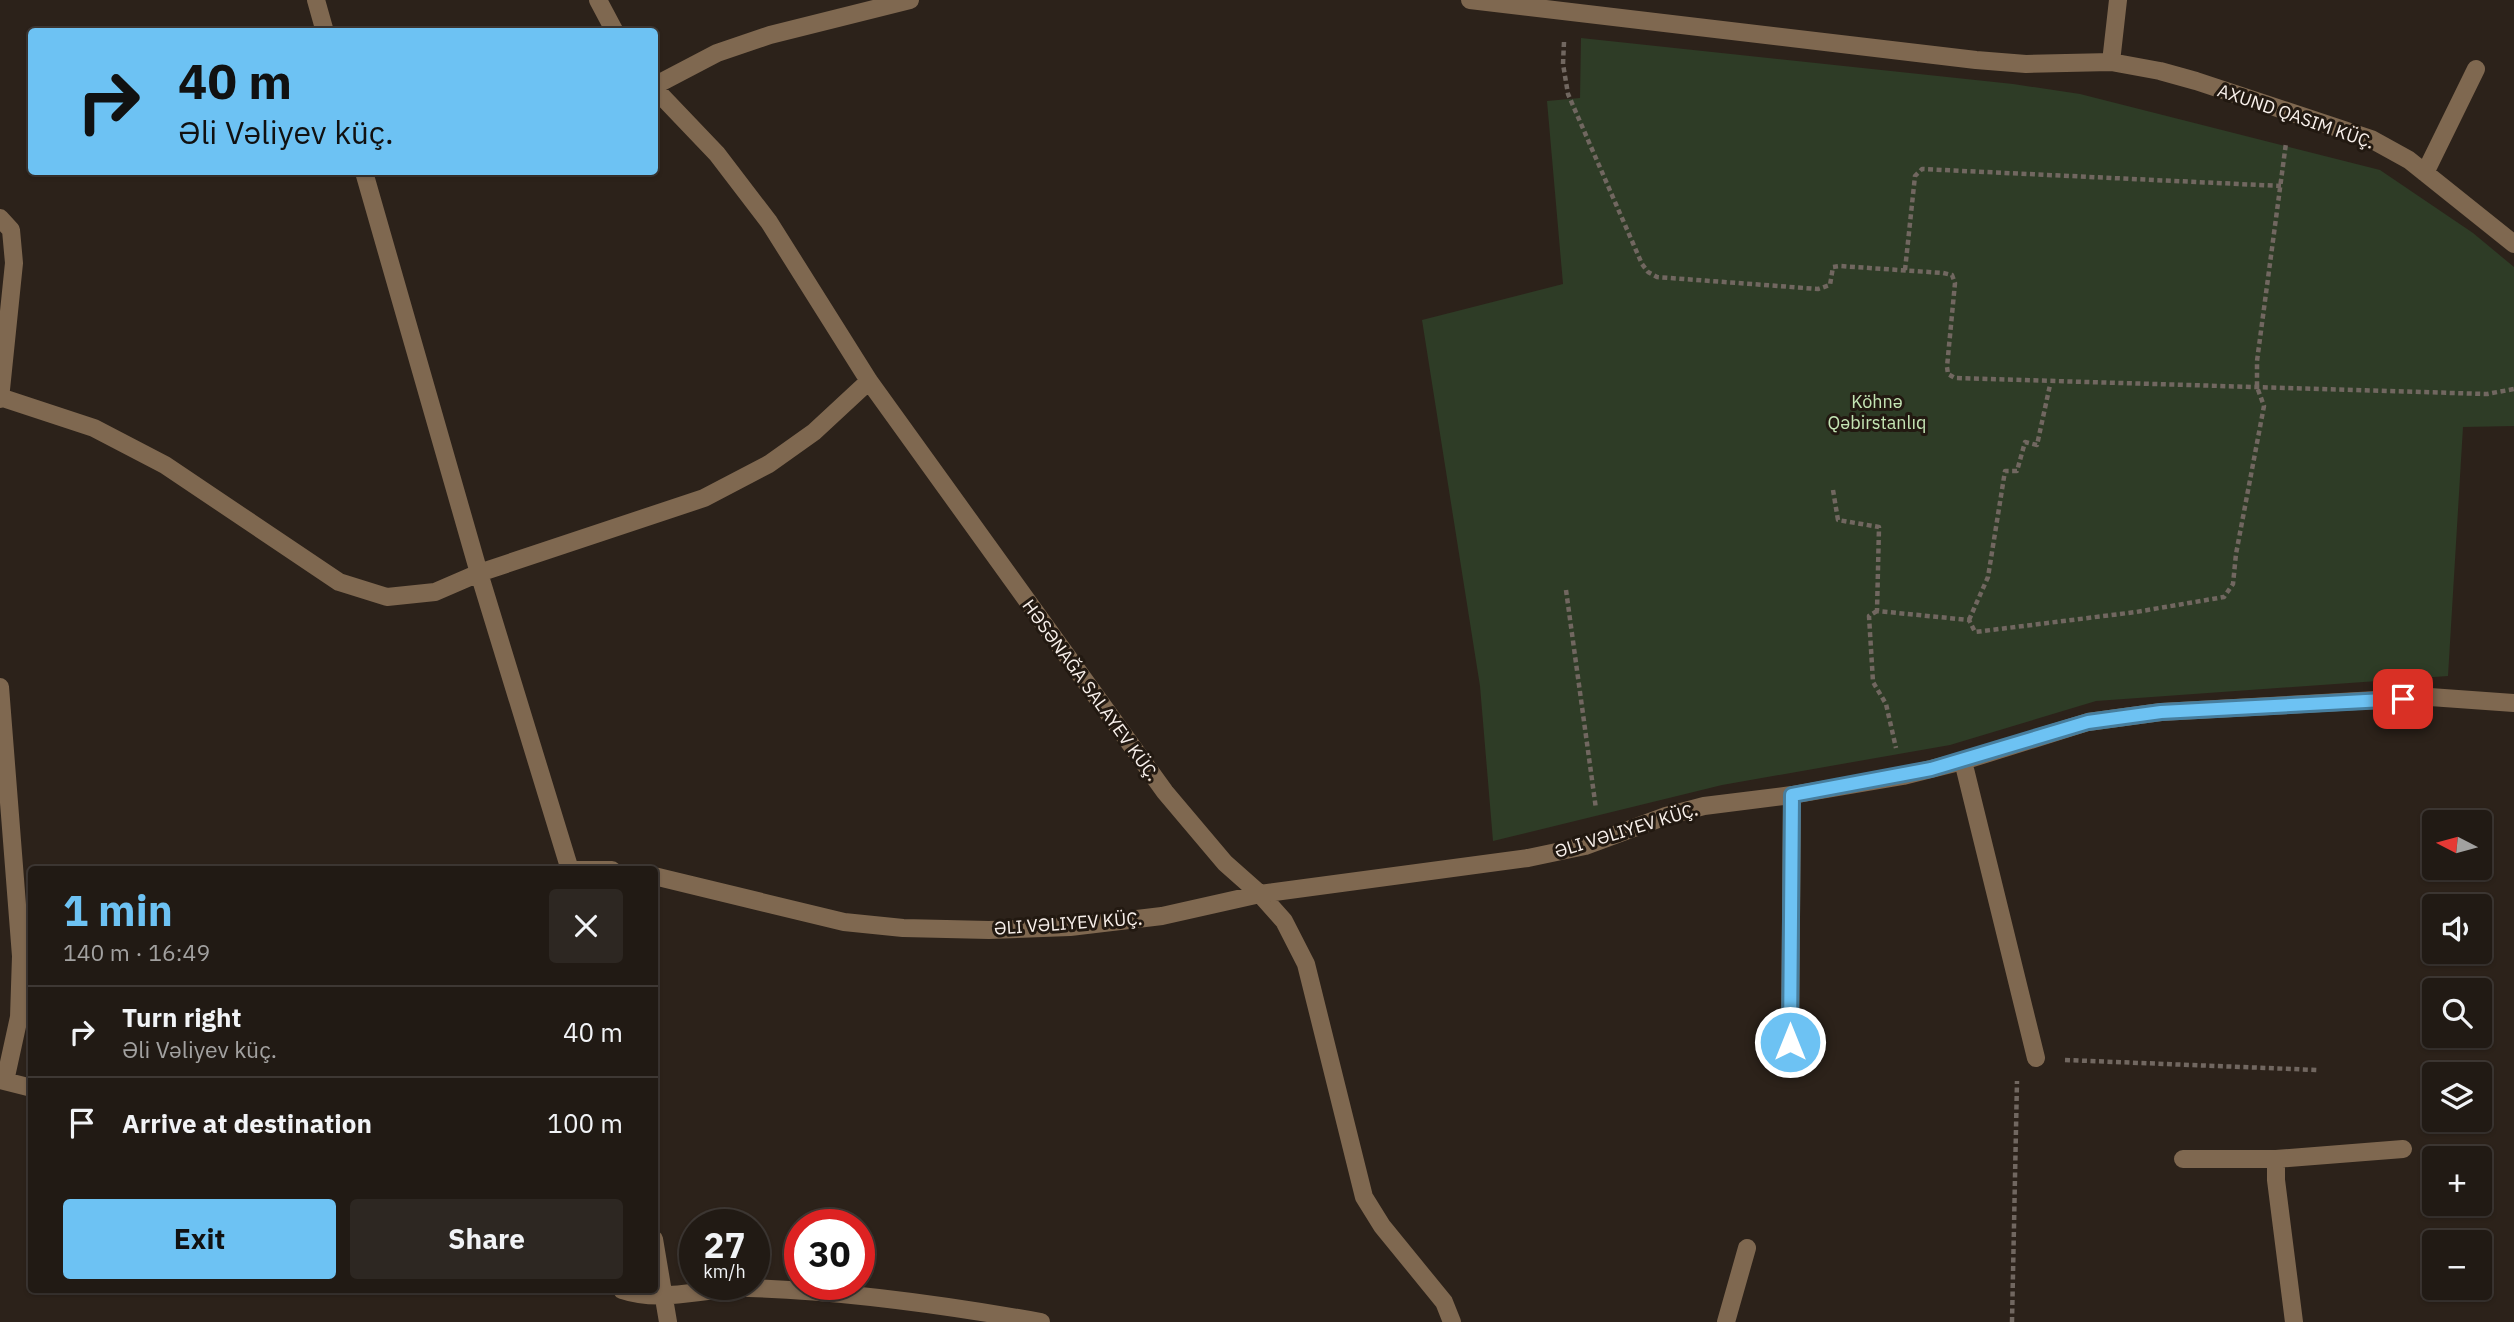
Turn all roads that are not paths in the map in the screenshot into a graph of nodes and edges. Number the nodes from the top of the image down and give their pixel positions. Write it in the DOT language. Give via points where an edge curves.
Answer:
graph roads {
  1 [pos="316,0"];
  2 [pos="598,0"];
  3 [pos="910,0"];
  4 [pos="1470,0"];
  5 [pos="2118,0"];
  6 [pos="324,28"];
  7 [pos="613,28"];
  8 [pos="2111,62"];
  9 [pos="2476,69"];
  10 [pos="658,85"];
  11 [pos="658,91"];
  12 [pos="2425,173"];
  13 [pos="366,175"];
  14 [pos="0,218"];
  15 [pos="2514,244"];
  16 [pos="869,381"];
  17 [pos="0,398"];
  18 [pos="479,573"];
  19 [pos="0,688"];
  20 [pos="2514,703"];
  21 [pos="1962,761"];
  22 [pos="1792,795"];
  23 [pos="569,866"];
  24 [pos="658,877"];
  25 [pos="1260,894"];
  26 [pos="1790,1042"];
  27 [pos="2036,1058"];
  28 [pos="3,1081"];
  29 [pos="28,1087"];
  30 [pos="2403,1149"];
  31 [pos="2183,1159"];
  32 [pos="2276,1159"];
  33 [pos="1747,1248"];
  34 [pos="658,1262"];
  35 [pos="630,1293"];
  36 [pos="664,1296"];
  37 [pos="668,1322"];
  38 [pos="1041,1322"];
  39 [pos="1452,1322"];
  40 [pos="1726,1322"];
  41 [pos="2294,1322"];
  1 -- 6 [label="street"];
  2 -- 7 [label="street"];
  3 -- 10 [label="street" via="770,35 717,53"];
  4 -- 8 [label="street" via="1976,60"];
  5 -- 8 [label="street"];
  8 -- 12 [label="street" via="2172,74 2371,139"];
  9 -- 12 [label="street"];
  11 -- 16 [label="street, HƏSƏNAĞA SALAYEV KÜÇ." via="717,154 769,222"];
  12 -- 15 [label="street"];
  13 -- 18 [label="street"];
  14 -- 17 [label="street" via="10,230 14,263"];
  16 -- 18 [label="street" via="814,432 704,498"];
  16 -- 25 [label="street, HƏSƏNAĞA SALAYEV KÜÇ." via="1165,792 1225,863"];
  17 -- 18 [label="street" via="94,428 165,465 339,582 387,597 435,592"];
  18 -- 23 [label="street"];
  19 -- 28 [label="street" via="21,956 19,1017"];
  20 -- 21 [label="street, ƏLI VƏLIYEV KÜÇ." via="2430,697 2161,712 2088,722"];
  21 -- 22 [label="street, ƏLI VƏLIYEV KÜÇ."];
  21 -- 27 [label="street"];
  22 -- 25 [label="street, ƏLI VƏLIYEV KÜÇ." via="1704,806 1601,841 1528,858"];
  22 -- 26 [label="street"];
  24 -- 25 [label="street, ƏLI VƏLIYEV KÜÇ." via="823,917 903,928 1070,927 1162,916"];
  25 -- 39 [label="street, HƏSƏNAĞA SALAYEV KÜÇ." via="1284,920 1306,964 1364,1197 1444,1302"];
  28 -- 29 [label="street"];
  30 -- 32 [label="street"];
  31 -- 32 [label="street"];
  32 -- 41 [label="street"];
  33 -- 40 [label="street"];
  34 -- 36 [label="street"];
  35 -- 36 [label="street"];
  36 -- 37 [label="street"];
  36 -- 38 [label="street" via="749,1288 876,1298"];
}
